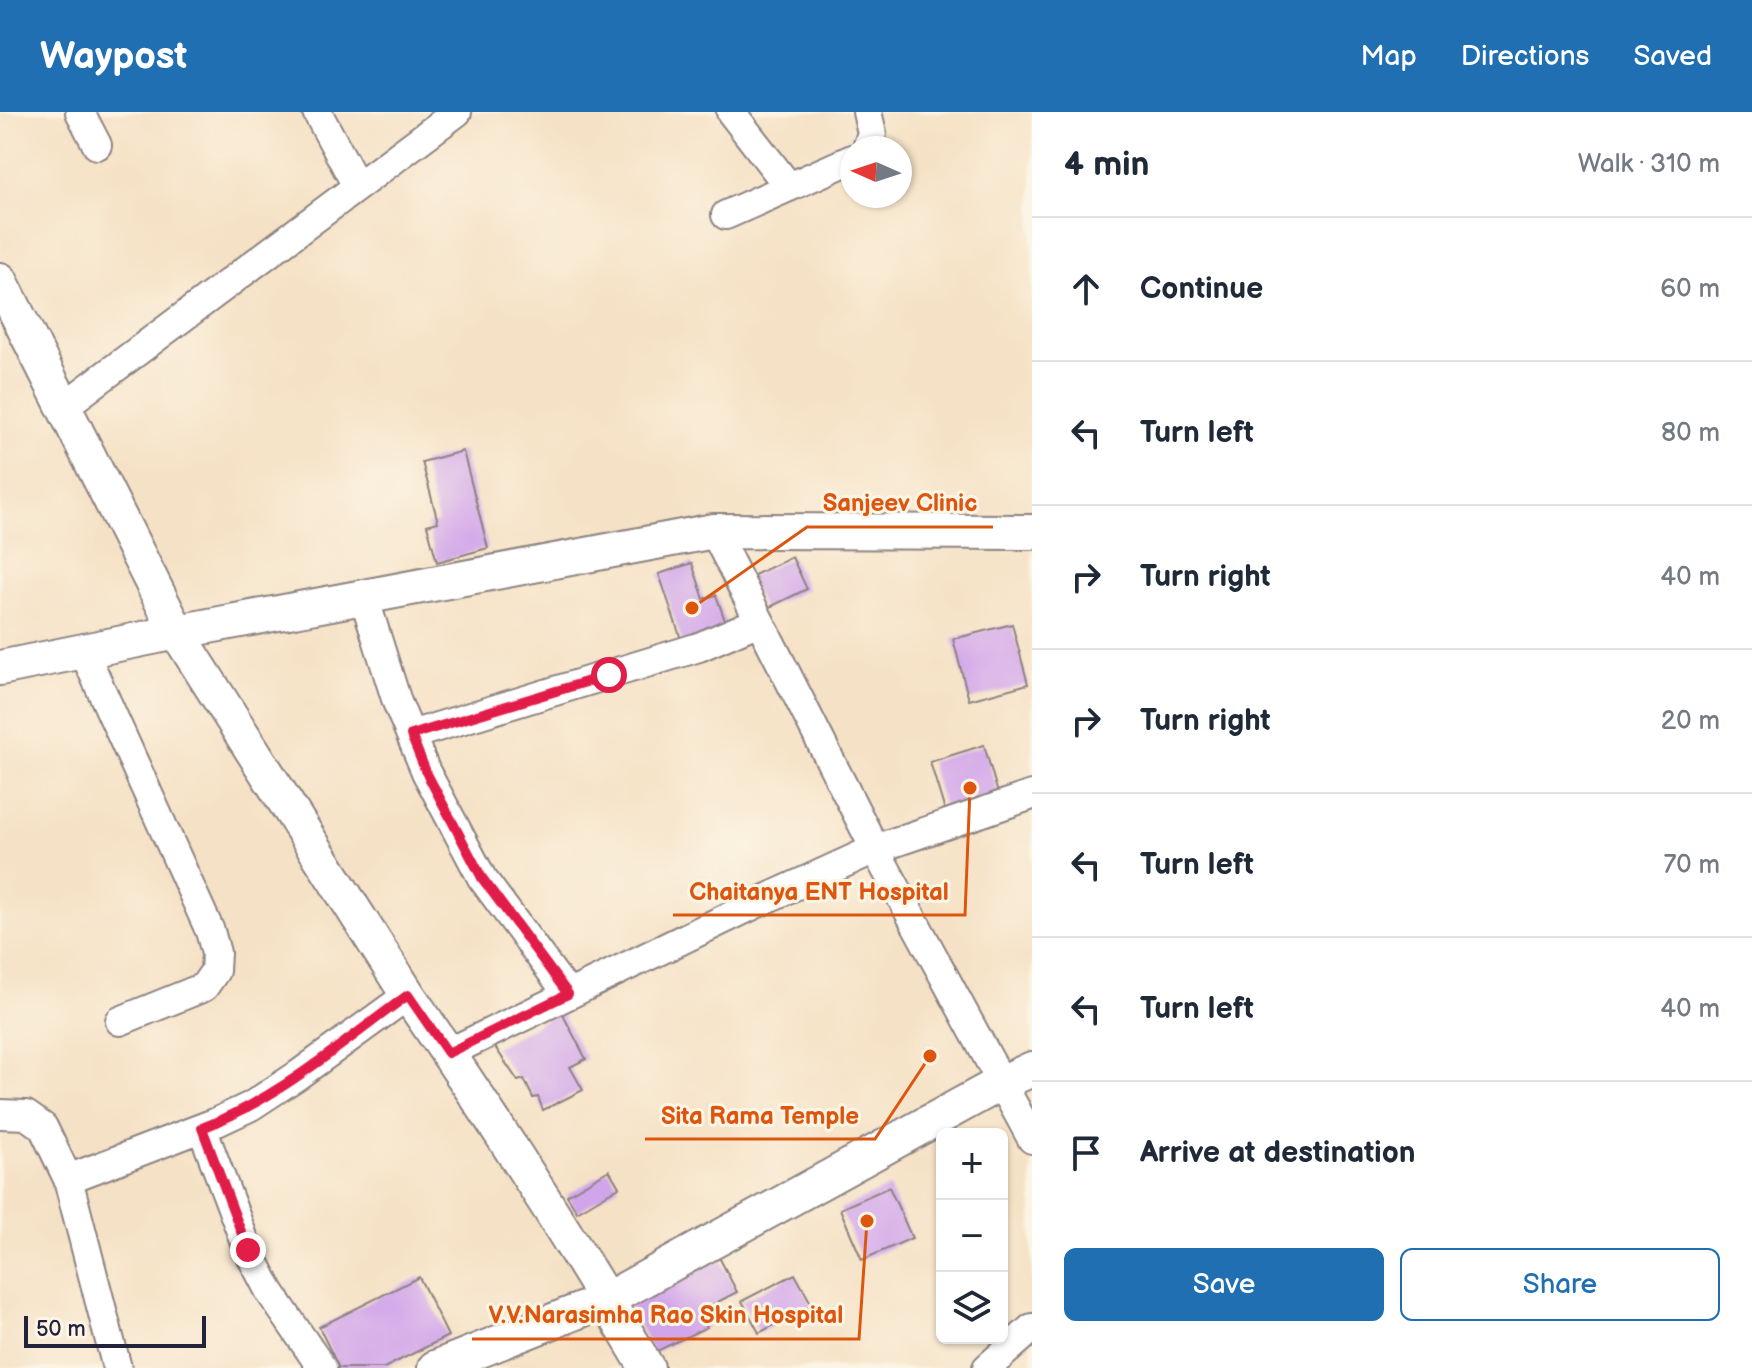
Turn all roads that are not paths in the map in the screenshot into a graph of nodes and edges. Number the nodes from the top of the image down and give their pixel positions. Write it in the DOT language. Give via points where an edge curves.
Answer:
graph roads {
  1 [pos="80,112"];
  2 [pos="317,112"];
  3 [pos="457,112"];
  4 [pos="731,112"];
  5 [pos="867,112"];
  6 [pos="871,136"];
  7 [pos="97,145"];
  8 [pos="840,164"];
  9 [pos="357,186"];
  10 [pos="789,187"];
  11 [pos="726,215"];
  12 [pos="0,280"];
  13 [pos="63,407"];
  14 [pos="714,531"];
  15 [pos="1032,532"];
  16 [pos="364,597"];
  17 [pos="759,621"];
  18 [pos="177,632"];
  19 [pos="84,652"];
  20 [pos="0,668"];
  21 [pos="411,735"];
  22 [pos="1032,795"];
  23 [pos="875,849"];
  24 [pos="568,994"];
  25 [pos="408,995"];
  26 [pos="120,1021"];
  27 [pos="448,1053"];
  28 [pos="1032,1069"];
  29 [pos="1001,1083"];
  30 [pos="0,1114"];
  31 [pos="202,1128"];
  32 [pos="1032,1139"];
  33 [pos="68,1179"];
  34 [pos="606,1300"];
  35 [pos="1032,1328"];
  36 [pos="117,1368"];
  37 [pos="322,1368"];
  38 [pos="435,1368"];
  39 [pos="647,1368"];
  40 [pos="987,1368"];
  1 -- 7 [label="street"];
  2 -- 9 [label="street"];
  3 -- 9 [label="street"];
  4 -- 10 [label="street"];
  5 -- 6 [label="street"];
  8 -- 10 [label="street"];
  9 -- 13 [label="street"];
  10 -- 11 [label="street"];
  12 -- 13 [label="street"];
  13 -- 18 [label="street"];
  14 -- 15 [label="street"];
  14 -- 16 [label="street"];
  14 -- 17 [label="street"];
  16 -- 18 [label="street"];
  16 -- 21 [label="street"];
  17 -- 21 [label="street" via="699,647"];
  17 -- 23 [label="street"];
  18 -- 19 [label="street"];
  18 -- 25 [label="street"];
  19 -- 20 [label="street"];
  19 -- 26 [label="street" via="216,953 215,971 204,987"];
  21 -- 24 [label="street" via="482,878"];
  22 -- 23 [label="street"];
  23 -- 24 [label="street"];
  23 -- 29 [label="street"];
  24 -- 27 [label="street"];
  25 -- 27 [label="street"];
  25 -- 31 [label="street" via="251,1106"];
  27 -- 34 [label="street"];
  28 -- 29 [label="street"];
  29 -- 32 [label="street"];
  29 -- 34 [label="street"];
  30 -- 33 [label="street" via="26,1115 43,1127"];
  31 -- 33 [label="street"];
  31 -- 37 [label="street" via="248,1250"];
  33 -- 36 [label="street"];
  34 -- 38 [label="street"];
  34 -- 39 [label="street"];
  35 -- 40 [label="street"];
}
